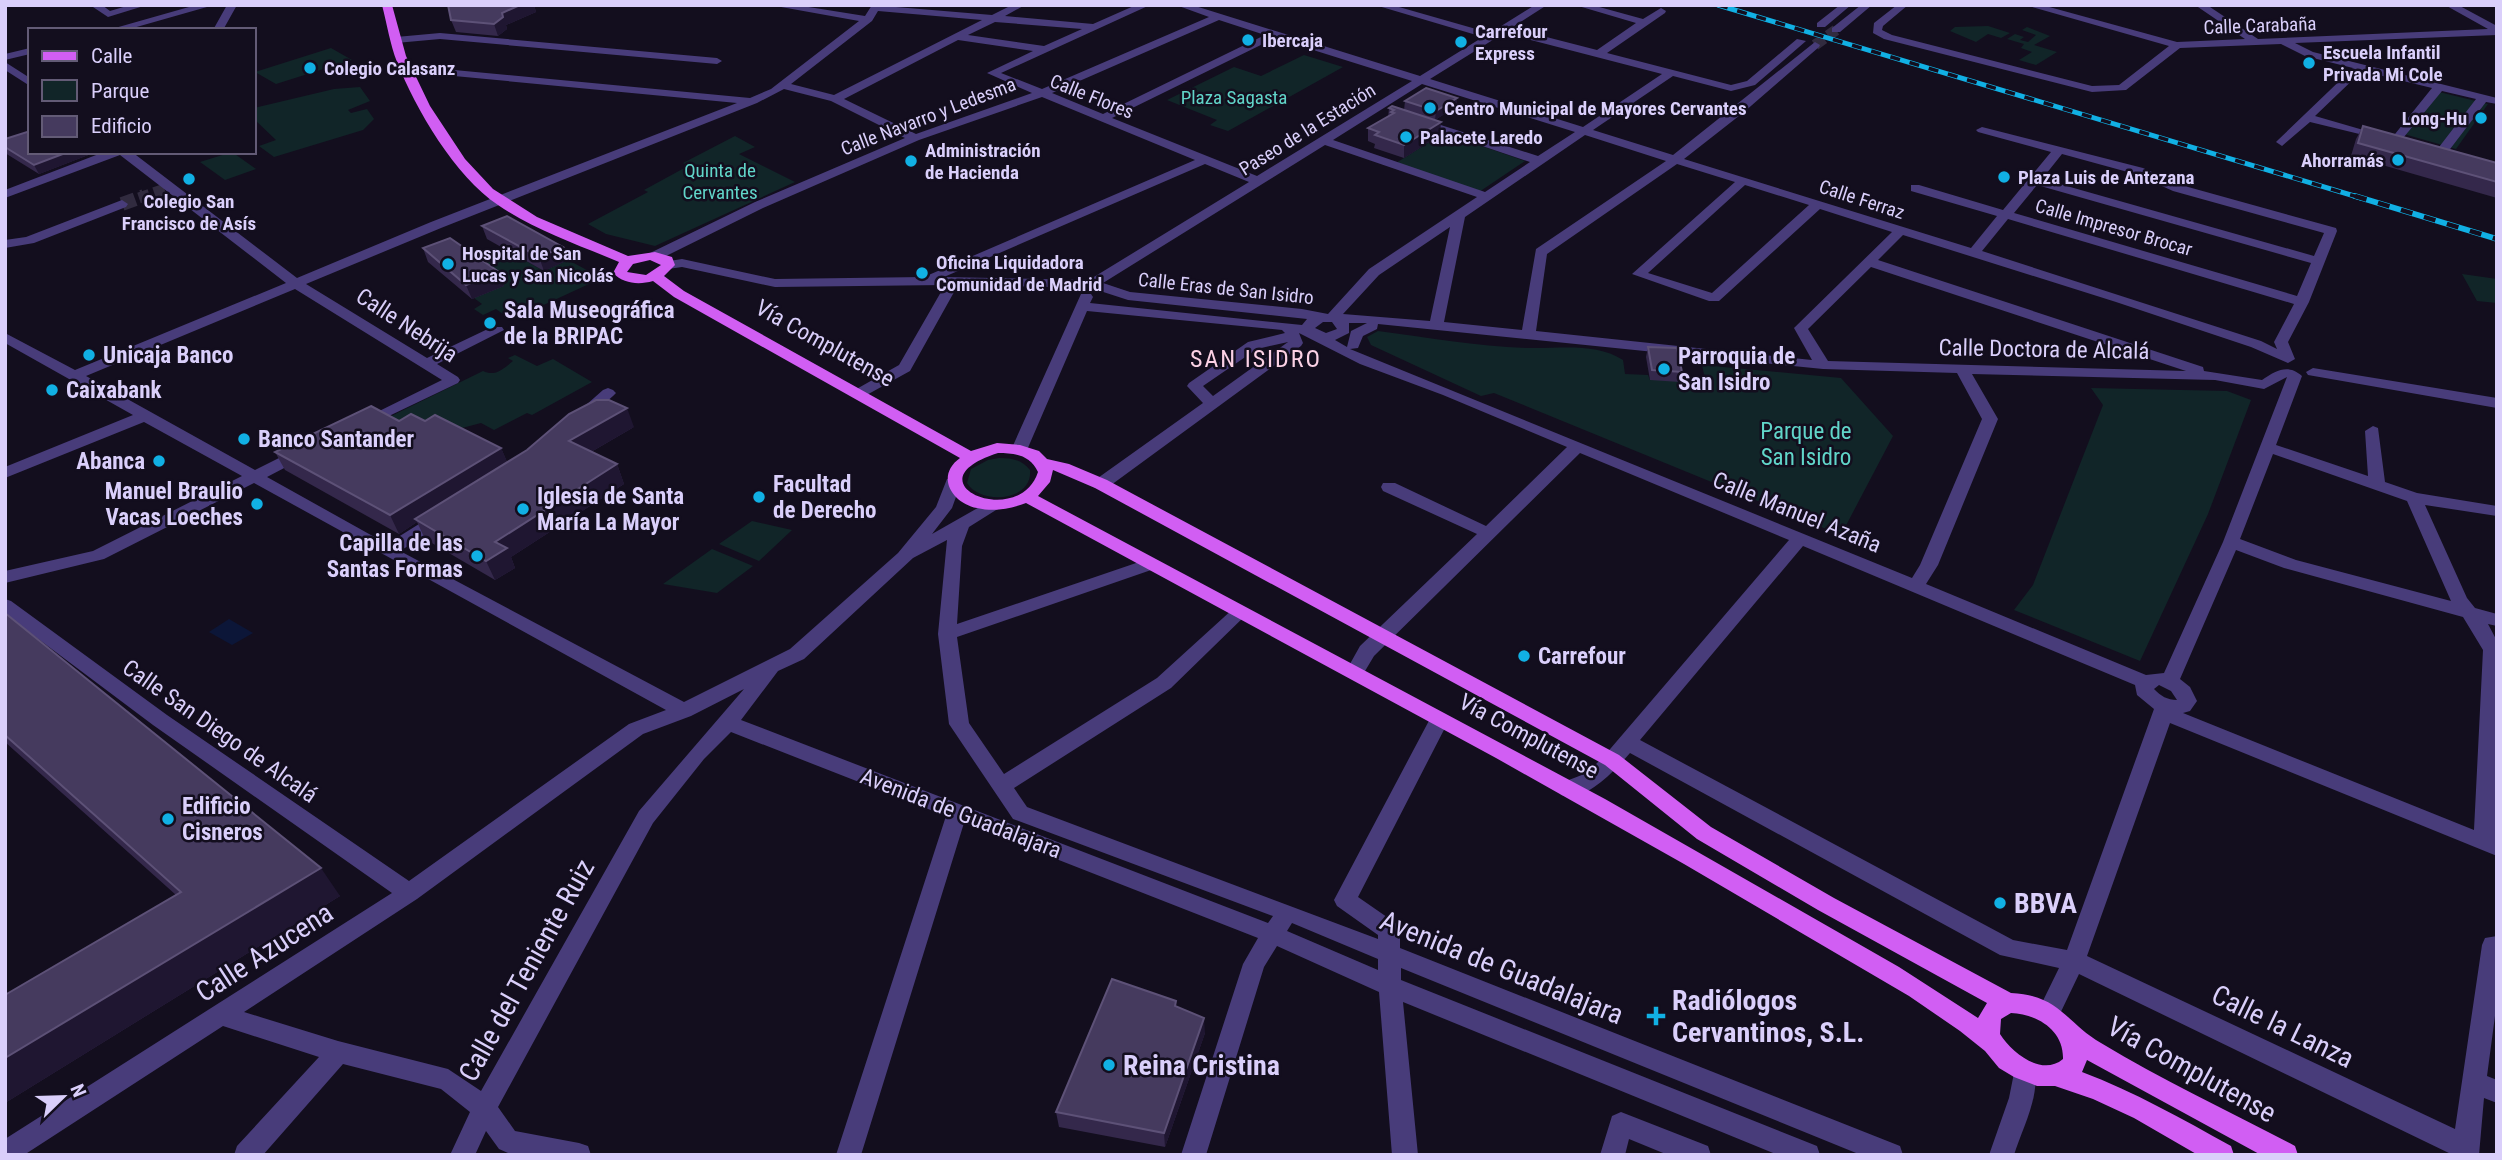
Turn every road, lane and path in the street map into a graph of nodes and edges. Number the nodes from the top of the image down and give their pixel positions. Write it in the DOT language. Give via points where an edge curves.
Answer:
graph roads {
  1 [pos="95,5"];
  2 [pos="142,5"];
  3 [pos="209,5"];
  4 [pos="232,5"];
  5 [pos="387,5"];
  6 [pos="775,5"];
  7 [pos="1020,5"];
  8 [pos="1145,5"];
  9 [pos="1181,5"];
  10 [pos="1220,5"];
  11 [pos="1380,5"];
  12 [pos="1542,5"];
  13 [pos="1580,5"];
  14 [pos="1846,5"];
  15 [pos="1867,5"];
  16 [pos="1903,5"];
  17 [pos="2030,5"];
  18 [pos="2200,5"];
  19 [pos="2450,5"];
  20 [pos="876,7"];
  21 [pos="1661,11"];
  22 [pos="1205,12"];
  23 [pos="1218,17"];
  24 [pos="995,18"];
  25 [pos="867,19"];
  26 [pos="1643,22"];
  27 [pos="1821,25"];
  28 [pos="121,28"];
  29 [pos="219,28"];
  30 [pos="1094,28"];
  31 [pos="1506,30"];
  32 [pos="1836,30"];
  33 [pos="2497,31"];
  34 [pos="1273,36"];
  35 [pos="957,37"];
  36 [pos="1494,37"];
  37 [pos="396,40"];
  38 [pos="1801,41"];
  39 [pos="2282,42"];
  40 [pos="2258,43"];
  41 [pos="1815,45"];
  42 [pos="2177,45"];
  43 [pos="1045,49"];
  44 [pos="28,51"];
  45 [pos="1598,54"];
  46 [pos="5,57"];
  47 [pos="717,61"];
  48 [pos="5,65"];
  49 [pos="2360,66"];
  50 [pos="407,73"];
  51 [pos="1669,74"];
  52 [pos="1423,80"];
  53 [pos="28,82"];
  54 [pos="1707,84"];
  55 [pos="781,85"];
  56 [pos="2440,86"];
  57 [pos="1041,94"];
  58 [pos="2483,98"];
  59 [pos="835,99"];
  60 [pos="753,101"];
  61 [pos="2497,101"];
  62 [pos="1740,110"];
  63 [pos="1403,116"];
  64 [pos="2309,118"];
  65 [pos="1101,119"];
  66 [pos="1982,130"];
  67 [pos="1584,131"];
  68 [pos="915,138"];
  69 [pos="1326,141"];
  70 [pos="2282,142"];
  71 [pos="2059,150"];
  72 [pos="111,154"];
  73 [pos="127,154"];
  74 [pos="2440,154"];
  75 [pos="1676,159"];
  76 [pos="1204,160"];
  77 [pos="1540,161"];
  78 [pos="2033,180"];
  79 [pos="1258,181"];
  80 [pos="1743,181"];
  81 [pos="1915,188"];
  82 [pos="5,194"];
  83 [pos="1485,196"];
  84 [pos="499,200"];
  85 [pos="122,204"];
  86 [pos="1817,205"];
  87 [pos="1460,214"];
  88 [pos="2003,214"];
  89 [pos="1899,232"];
  90 [pos="5,244"];
  91 [pos="1973,254"];
  92 [pos="655,256"];
  93 [pos="628,261"];
  94 [pos="2319,261"];
  95 [pos="1868,262"];
  96 [pos="668,265"];
  97 [pos="655,276"];
  98 [pos="924,281"];
  99 [pos="954,281"];
  100 [pos="295,283"];
  101 [pos="1092,284"];
  102 [pos="2302,302"];
  103 [pos="1082,306"];
  104 [pos="1335,323"];
  105 [pos="1436,325"];
  106 [pos="1372,326"];
  107 [pos="497,330"];
  108 [pos="1289,330"];
  109 [pos="1314,334"];
  110 [pos="1528,336"];
  111 [pos="6,338"];
  112 [pos="1353,345"];
  113 [pos="426,363"];
  114 [pos="1822,365"];
  115 [pos="2289,367"];
  116 [pos="1963,370"];
  117 [pos="74,376"];
  118 [pos="2215,376"];
  119 [pos="1432,386"];
  120 [pos="608,393"];
  121 [pos="858,394"];
  122 [pos="1212,403"];
  123 [pos="2497,403"];
  124 [pos="147,415"];
  125 [pos="354,428"];
  126 [pos="568,429"];
  127 [pos="2373,431"];
  128 [pos="316,446"];
  129 [pos="1578,446"];
  130 [pos="2268,447"];
  131 [pos="1019,450"];
  132 [pos="970,457"];
  133 [pos="1043,463"];
  134 [pos="5,474"];
  135 [pos="254,475"];
  136 [pos="953,483"];
  137 [pos="1101,484"];
  138 [pos="2377,486"];
  139 [pos="1389,487"];
  140 [pos="1027,497"];
  141 [pos="2414,498"];
  142 [pos="996,505"];
  143 [pos="2497,511"];
  144 [pos="450,512"];
  145 [pos="962,525"];
  146 [pos="1488,533"];
  147 [pos="1800,538"];
  148 [pos="2231,542"];
  149 [pos="387,551"];
  150 [pos="904,557"];
  151 [pos="1148,565"];
  152 [pos="5,577"];
  153 [pos="1916,586"];
  154 [pos="5,605"];
  155 [pos="1240,612"];
  156 [pos="2470,614"];
  157 [pos="2497,620"];
  158 [pos="947,634"];
  159 [pos="1382,637"];
  160 [pos="771,668"];
  161 [pos="1355,671"];
  162 [pos="2170,681"];
  163 [pos="2145,682"];
  164 [pos="2164,709"];
  165 [pos="684,711"];
  166 [pos="2493,712"];
  167 [pos="1439,720"];
  168 [pos="728,723"];
  169 [pos="1627,742"];
  170 [pos="1612,760"];
  171 [pos="1002,786"];
  172 [pos="1568,789"];
  173 [pos="958,810"];
  174 [pos="2490,846"];
  175 [pos="408,893"];
  176 [pos="1287,912"];
  177 [pos="1272,934"];
  178 [pos="2495,946"];
  179 [pos="1390,955"];
  180 [pos="2075,961"];
  181 [pos="1390,986"];
  182 [pos="2008,1003"];
  183 [pos="2049,1013"];
  184 [pos="222,1015"];
  185 [pos="2070,1034"];
  186 [pos="1992,1043"];
  187 [pos="338,1052"];
  188 [pos="2024,1071"];
  189 [pos="2058,1076"];
  190 [pos="2486,1087"];
  191 [pos="484,1108"];
  192 [pos="2465,1150"];
  193 [pos="5,1153"];
  194 [pos="246,1155"];
  195 [pos="462,1155"];
  196 [pos="579,1155"];
  197 [pos="848,1155"];
  198 [pos="1193,1155"];
  199 [pos="1405,1155"];
  200 [pos="1612,1155"];
  201 [pos="1699,1155"];
  202 [pos="1808,1155"];
  203 [pos="1891,1155"];
  204 [pos="2001,1155"];
  205 [pos="2222,1155"];
  206 [pos="2286,1155"];
  1 -- 2 [label="street" via="108,14"];
  3 -- 28 [label="street"];
  4 -- 29 [label="street"];
  5 -- 37 [label="main road"];
  6 -- 25 [label="street"];
  7 -- 24 [label="street"];
  8 -- 30 [label="street, Calle Flores"];
  9 -- 22 [label="street, Calle Ferraz"];
  10 -- 22 [label="street"];
  11 -- 36 [label="street"];
  12 -- 31 [label="street, Paseo de la Estación"];
  13 -- 26 [label="street"];
  14 -- 27 [label="street"];
  15 -- 32 [label="street"];
  16 -- 42 [label="street" via="1878,25 1877,31 2092,89 2122,88"];
  17 -- 42 [label="street, Calle Carabaña"];
  18 -- 40 [label="street"];
  19 -- 33 [label="street"];
  20 -- 24 [label="street"];
  20 -- 25 [label="street"];
  21 -- 26 [label="street"];
  22 -- 23 [label="street, Calle Ferraz"];
  23 -- 34 [label="street, Calle Ferraz"];
  23 -- 57 [label="street, Calle Navarro y Ledesma"];
  24 -- 30 [label="street"];
  24 -- 35 [label="street"];
  25 -- 55 [label="street"];
  26 -- 45 [label="street"];
  30 -- 43 [label="street, Calle Flores"];
  31 -- 36 [label="street, Paseo de la Estación"];
  31 -- 45 [label="street"];
  33 -- 39 [label="street, Calle Carabaña"];
  34 -- 52 [label="street, Calle Ferraz"];
  34 -- 65 [label="street"];
  35 -- 43 [label="street"];
  35 -- 59 [label="street"];
  36 -- 52 [label="street, Paseo de la Estación"];
  37 -- 47 [label="street" via="440,36"];
  37 -- 50 [label="main road"];
  38 -- 54 [label="street" via="1751,83 1731,88"];
  39 -- 40 [label="street, Calle Carabaña"];
  39 -- 49 [label="street" via="2309,54"];
  40 -- 42 [label="street, Calle Carabaña"];
  41 -- 62 [label="street"];
  43 -- 57 [label="street, Calle Flores" via="992,73"];
  44 -- 46 [label="street"];
  45 -- 51 [label="street"];
  48 -- 53 [label="street"];
  49 -- 56 [label="street"];
  49 -- 64 [label="street"];
  50 -- 60 [label="street" via="433,71"];
  50 -- 84 [label="main road" via="475,179"];
  51 -- 54 [label="street"];
  51 -- 67 [label="street"];
  52 -- 67 [label="street, Calle Ferraz"];
  52 -- 69 [label="street, Paseo de la Estación" via="1384,110"];
  54 -- 62 [label="street"];
  55 -- 59 [label="street"];
  55 -- 60 [label="street"];
  56 -- 58 [label="street"];
  56 -- 64 [label="street" via="2400,143"];
  57 -- 65 [label="street, Calle Flores"];
  57 -- 68 [label="street, Calle Navarro y Ledesma"];
  58 -- 61 [label="street"];
  58 -- 74 [label="street"];
  59 -- 68 [label="street"];
  60 -- 84 [label="street"];
  62 -- 75 [label="street"];
  63 -- 77 [label="street"];
  64 -- 70 [label="street"];
  65 -- 76 [label="street, Calle Flores"];
  66 -- 71 [label="street"];
  67 -- 75 [label="street, Calle Ferraz"];
  67 -- 77 [label="street"];
  68 -- 92 [label="street, Calle Navarro y Ledesma"];
  69 -- 79 [label="street, Paseo de la Estación"];
  69 -- 83 [label="street"];
  71 -- 78 [label="street"];
  71 -- 94 [label="street" via="2331,231"];
  72 -- 82 [label="street"];
  73 -- 100 [label="street, Calle Nebrija"];
  75 -- 80 [label="street, Calle Ferraz"];
  75 -- 110 [label="street" via="1541,252"];
  76 -- 79 [label="street, Calle Flores"];
  76 -- 98 [label="street"];
  77 -- 83 [label="street"];
  78 -- 88 [label="street"];
  78 -- 94 [label="street"];
  79 -- 101 [label="street, Paseo de la Estación"];
  80 -- 86 [label="street, Calle Ferraz"];
  80 -- 86 [label="street" via="1639,274 1714,298"];
  81 -- 88 [label="street, Calle Impresor Brocar"];
  83 -- 87 [label="street"];
  84 -- 93 [label="main road" via="535,221"];
  84 -- 100 [label="street"];
  85 -- 90 [label="street" via="29,240"];
  86 -- 89 [label="street, Calle Ferraz"];
  87 -- 104 [label="street" via="1374,272"];
  87 -- 105 [label="street"];
  88 -- 91 [label="street"];
  88 -- 102 [label="street, Calle Impresor Brocar"];
  89 -- 91 [label="street, Calle Ferraz"];
  89 -- 95 [label="street"];
  91 -- 115 [label="street, Calle Ferraz" via="2256,344"];
  92 -- 93 [label="main road"];
  92 -- 96 [label="main road" via="667,260"];
  93 -- 97 [label="main road" via="620,269 624,277"];
  94 -- 102 [label="street"];
  95 -- 114 [label="street" via="1801,328"];
  95 -- 118 [label="street"];
  96 -- 97 [label="main road"];
  96 -- 98 [label="street, Calle Eras de San Isidro" via="682,263 775,283"];
  97 -- 121 [label="main road, Vía Complutense" via="679,294"];
  98 -- 99 [label="street, Calle Eras de San Isidro"];
  99 -- 101 [label="street, Calle Eras de San Isidro"];
  99 -- 121 [label="street" via="905,368"];
  100 -- 113 [label="street, Calle Nebrija"];
  100 -- 117 [label="street"];
  101 -- 103 [label="street"];
  101 -- 104 [label="street, Calle Eras de San Isidro" via="1128,296 1302,313"];
  102 -- 115 [label="street" via="2281,342"];
  103 -- 108 [label="street, Calle Eras de San Isidro"];
  103 -- 131 [label="street"];
  104 -- 105 [label="street, Calle Eras de San Isidro" via="1372,319"];
  104 -- 106 [label="street, Calle Eras de San Isidro"];
  104 -- 109 [label="street" via="1334,337"];
  104 -- 109 [label="street" via="1309,323"];
  104 -- 112 [label="street, Calle Manuel Azaña"];
  105 -- 110 [label="street, Calle Eras de San Isidro"];
  106 -- 110 [label="street, Calle Eras de San Isidro" via="1523,341"];
  106 -- 112 [label="street" via="1356,334"];
  107 -- 113 [label="street"];
  108 -- 109 [label="street, Calle Eras de San Isidro"];
  108 -- 122 [label="street" via="1296,343"];
  108 -- 122 [label="street" via="1272,343 1252,345 1194,386"];
  109 -- 119 [label="street, Calle Manuel Azaña" via="1330,345"];
  110 -- 114 [label="street, Calle Doctora de Alcalá"];
  111 -- 117 [label="street"];
  112 -- 119 [label="street, Calle Manuel Azaña"];
  113 -- 125 [label="street, Calle Nebrija" via="453,380"];
  114 -- 116 [label="street, Calle Doctora de Alcalá"];
  115 -- 118 [label="street, Calle Doctora de Alcalá" via="2264,385"];
  115 -- 123 [label="street" via="2310,376 2314,372"];
  115 -- 130 [label="street"];
  116 -- 118 [label="street, Calle Doctora de Alcalá"];
  116 -- 153 [label="street" via="1990,419"];
  117 -- 124 [label="street"];
  119 -- 129 [label="street, Calle Manuel Azaña"];
  120 -- 126 [label="street"];
  121 -- 132 [label="main road, Vía Complutense"];
  122 -- 137 [label="street"];
  124 -- 134 [label="street"];
  124 -- 135 [label="street"];
  127 -- 138 [label="street"];
  128 -- 135 [label="street"];
  129 -- 146 [label="street"];
  129 -- 147 [label="street, Calle Manuel Azaña"];
  130 -- 138 [label="street"];
  130 -- 148 [label="street"];
  131 -- 132 [label="main road" via="997,448"];
  131 -- 133 [label="main road"];
  132 -- 136 [label="main road" via="954,474"];
  133 -- 137 [label="main road, Vía Complutense"];
  133 -- 140 [label="main road" via="1044,481"];
  135 -- 149 [label="street"];
  135 -- 152 [label="street" via="98,555"];
  136 -- 142 [label="main road" via="967,499"];
  136 -- 150 [label="street" via="944,508"];
  137 -- 159 [label="main road, Vía Complutense"];
  138 -- 141 [label="street"];
  139 -- 146 [label="street"];
  140 -- 142 [label="main road"];
  140 -- 151 [label="main road, Vía Complutense"];
  141 -- 143 [label="street"];
  141 -- 156 [label="street" via="2459,600"];
  142 -- 145 [label="street"];
  144 -- 149 [label="street"];
  145 -- 150 [label="street"];
  145 -- 158 [label="street" via="953,546"];
  146 -- 159 [label="street"];
  147 -- 153 [label="street, Calle Manuel Azaña"];
  147 -- 169 [label="street"];
  148 -- 156 [label="street" via="2290,564"];
  148 -- 162 [label="street"];
  149 -- 165 [label="street"];
  150 -- 160 [label="street" via="797,653"];
  151 -- 155 [label="main road, Vía Complutense"];
  151 -- 158 [label="street"];
  153 -- 163 [label="street, Calle Manuel Azaña"];
  154 -- 175 [label="street, Calle San Diego de Alcalá"];
  155 -- 161 [label="main road, Vía Complutense"];
  155 -- 171 [label="street" via="1164,683"];
  156 -- 157 [label="street"];
  156 -- 166 [label="street" via="2492,650"];
  158 -- 171 [label="street" via="959,724"];
  159 -- 161 [label="street"];
  159 -- 170 [label="main road, Vía Complutense"];
  160 -- 165 [label="street, Calle Azucena"];
  160 -- 168 [label="street, Calle del Teniente Ruiz"];
  161 -- 167 [label="main road, Vía Complutense"];
  162 -- 163 [label="street"];
  162 -- 164 [label="street" via="2188,701"];
  163 -- 164 [label="street" via="2144,690"];
  164 -- 174 [label="street"];
  164 -- 180 [label="street"];
  165 -- 175 [label="street, Calle Azucena" via="636,729"];
  166 -- 174 [label="street"];
  167 -- 172 [label="main road, Vía Complutense"];
  167 -- 179 [label="street" via="1345,900 1389,931"];
  168 -- 173 [label="street, Avenida de Guadalajara"];
  168 -- 191 [label="street, Calle del Teniente Ruiz" via="646,817"];
  169 -- 170 [label="street"];
  169 -- 180 [label="street, Vía Complutense" via="2008,948"];
  170 -- 172 [label="street" via="1594,778"];
  170 -- 182 [label="main road, Vía Complutense" via="1704,834"];
  171 -- 176 [label="street, Avenida de Guadalajara" via="1020,813"];
  172 -- 186 [label="main road, Vía Complutense" via="1692,856 1908,984"];
  173 -- 177 [label="street, Avenida de Guadalajara"];
  173 -- 197 [label="street"];
  175 -- 184 [label="street, Calle Azucena"];
  176 -- 177 [label="street"];
  176 -- 179 [label="street, Avenida de Guadalajara"];
  177 -- 181 [label="street, Avenida de Guadalajara"];
  177 -- 198 [label="street" via="1254,964"];
  178 -- 190 [label="street"];
  179 -- 181 [label="street"];
  179 -- 203 [label="street, Avenida de Guadalajara"];
  180 -- 183 [label="street"];
  180 -- 192 [label="street, Calle la Lanza"];
  181 -- 199 [label="street"];
  181 -- 202 [label="street, Avenida de Guadalajara"];
  182 -- 183 [label="main road"];
  182 -- 186 [label="main road" via="1991,1013 1988,1031"];
  183 -- 185 [label="main road"];
  184 -- 187 [label="street"];
  184 -- 193 [label="street, Calle Azucena"];
  185 -- 189 [label="main road" via="2076,1055 2067,1071"];
  185 -- 206 [label="main road, Vía Complutense" via="2091,1050"];
  186 -- 188 [label="main road"];
  187 -- 191 [label="street" via="448,1080"];
  187 -- 194 [label="street"];
  188 -- 189 [label="main road"];
  188 -- 204 [label="street" via="2021,1098"];
  189 -- 205 [label="main road" via="2085,1082"];
  190 -- 192 [label="street"];
  191 -- 195 [label="street, Calle del Teniente Ruiz"];
  191 -- 196 [label="street" via="508,1141"];
  200 -- 201 [label="street" via="1621,1124"];
}
